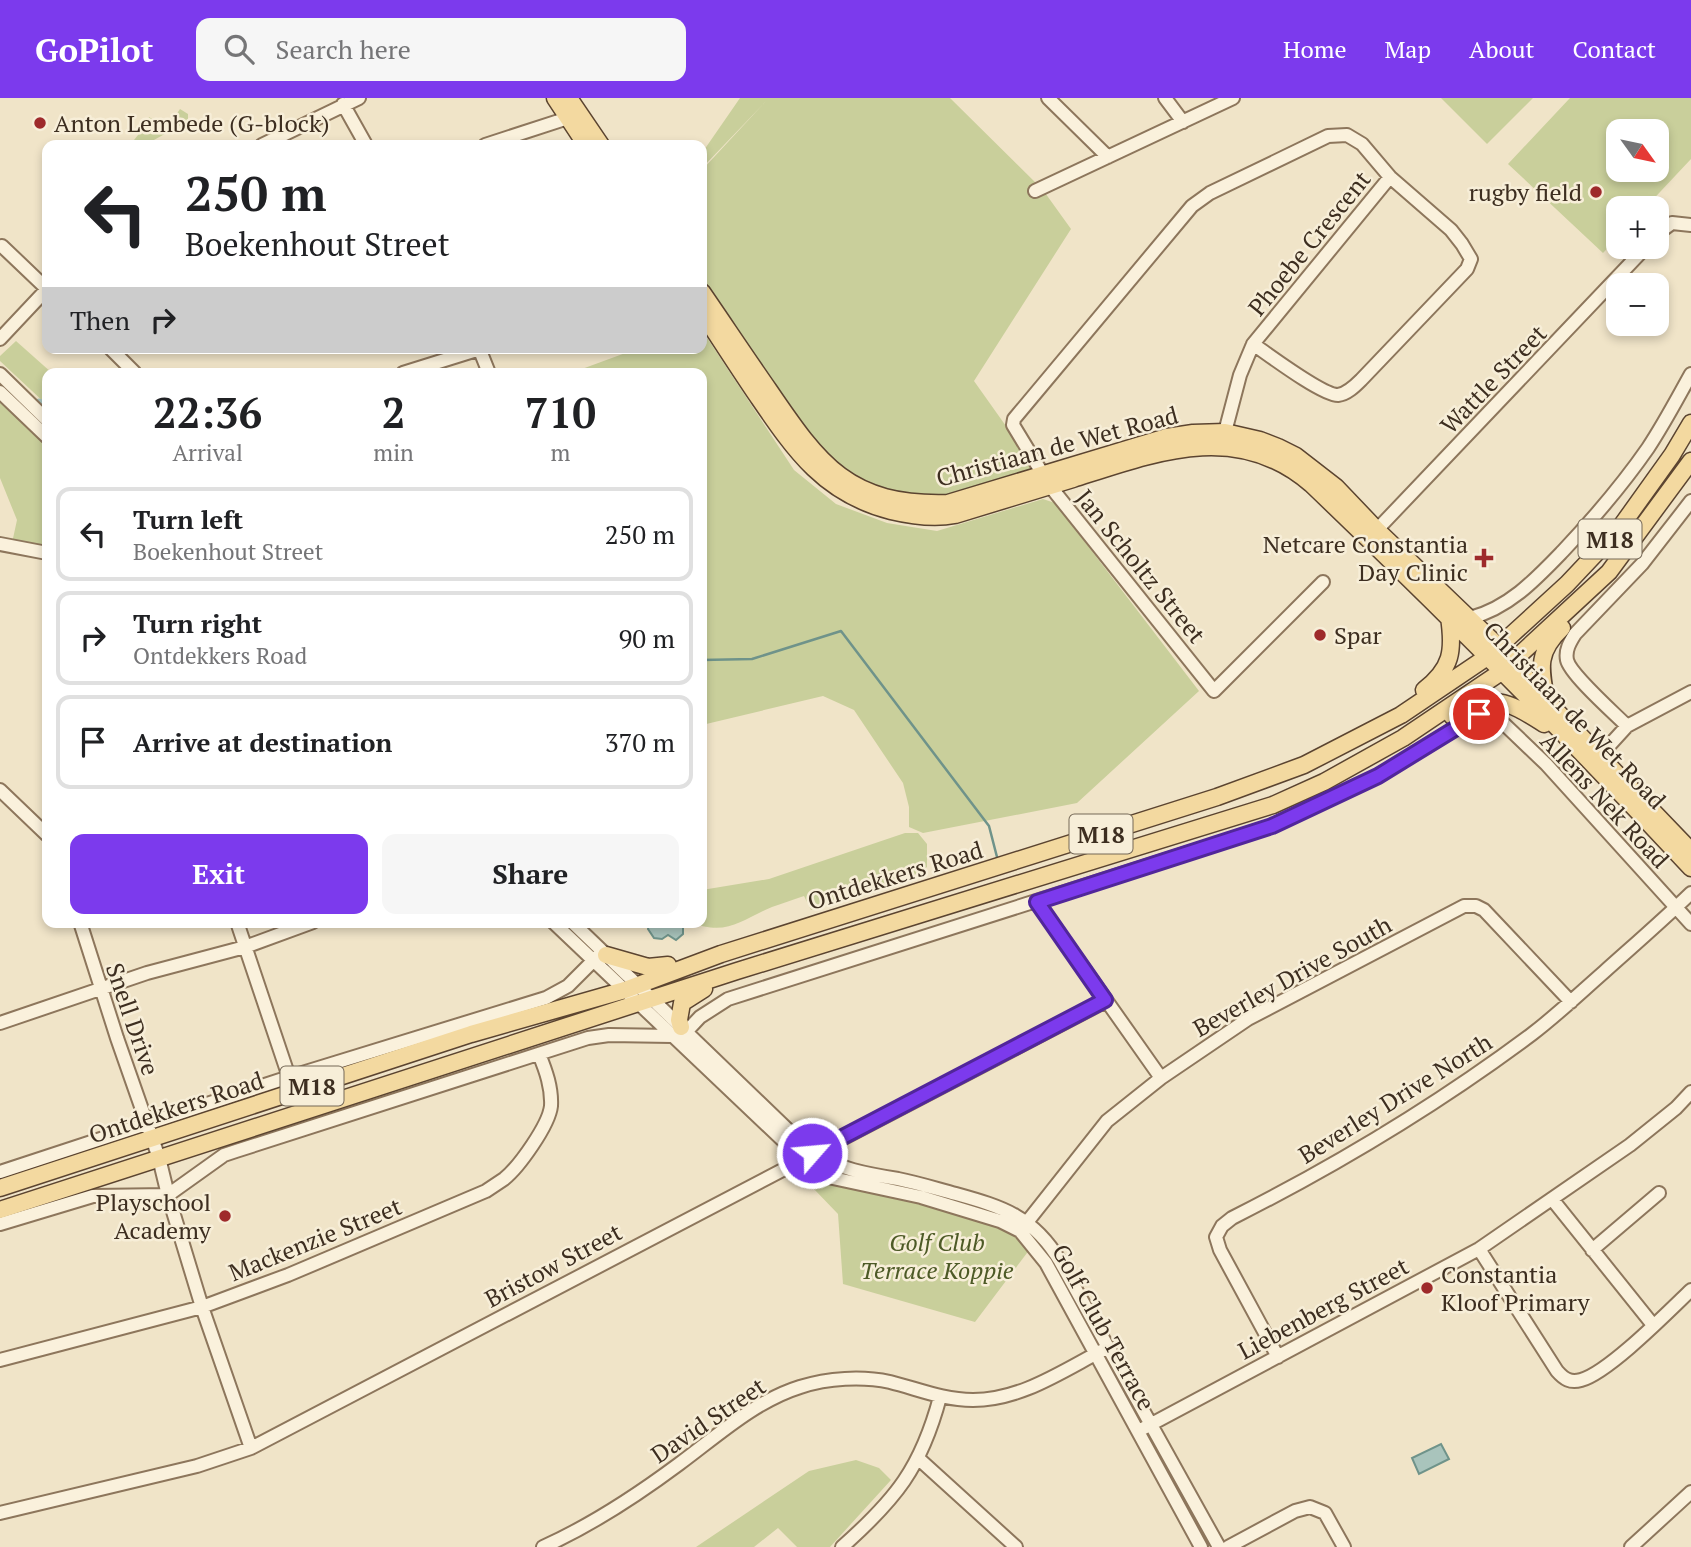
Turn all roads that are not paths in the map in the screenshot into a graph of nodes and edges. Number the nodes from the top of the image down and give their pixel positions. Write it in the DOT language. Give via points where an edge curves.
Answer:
graph roads {
  1 [pos="359,98"];
  2 [pos="555,98"];
  3 [pos="1048,98"];
  4 [pos="1165,98"];
  5 [pos="1233,98"];
  6 [pos="343,104"];
  7 [pos="571,109"];
  8 [pos="1183,122"];
  9 [pos="272,140"];
  10 [pos="363,140"];
  11 [pos="497,140"];
  12 [pos="584,140"];
  13 [pos="597,140"];
  14 [pos="1108,157"];
  15 [pos="1390,177"];
  16 [pos="1035,191"];
  17 [pos="1669,225"];
  18 [pos="1691,225"];
  19 [pos="2,246"];
  20 [pos="1635,259"];
  21 [pos="42,284"];
  22 [pos="42,294"];
  23 [pos="707,299"];
  24 [pos="707,320"];
  25 [pos="0,339"];
  26 [pos="1253,344"];
  27 [pos="116,354"];
  28 [pos="464,354"];
  29 [pos="130,368"];
  30 [pos="419,368"];
  31 [pos="0,374"];
  32 [pos="1691,374"];
  33 [pos="0,392"];
  34 [pos="42,415"];
  35 [pos="1691,423"];
  36 [pos="1016,431"];
  37 [pos="42,432"];
  38 [pos="1225,432"];
  39 [pos="1691,461"];
  40 [pos="1048,480"];
  41 [pos="1691,501"];
  42 [pos="1373,534"];
  43 [pos="0,544"];
  44 [pos="42,552"];
  45 [pos="1609,572"];
  46 [pos="1322,582"];
  47 [pos="1449,617"];
  48 [pos="1470,618"];
  49 [pos="1492,651"];
  50 [pos="1507,667"];
  51 [pos="1691,692"];
  52 [pos="1546,700"];
  53 [pos="1382,725"];
  54 [pos="1627,726"];
  55 [pos="1569,740"];
  56 [pos="1597,759"];
  57 [pos="1324,782"];
  58 [pos="0,790"];
  59 [pos="42,830"];
  60 [pos="1691,851"];
  61 [pos="1691,868"];
  62 [pos="1691,893"];
  63 [pos="1037,902"];
  64 [pos="1676,908"];
  65 [pos="1691,924"];
  66 [pos="82,928"];
  67 [pos="239,928"];
  68 [pos="297,928"];
  69 [pos="561,928"];
  70 [pos="577,928"];
  71 [pos="245,947"];
  72 [pos="721,954"];
  73 [pos="601,956"];
  74 [pos="737,971"];
  75 [pos="632,987"];
  76 [pos="100,989"];
  77 [pos="1105,1000"];
  78 [pos="645,1001"];
  79 [pos="1571,1002"];
  80 [pos="0,1023"];
  81 [pos="680,1032"];
  82 [pos="539,1054"];
  83 [pos="289,1077"];
  84 [pos="1161,1078"];
  85 [pos="1691,1092"];
  86 [pos="149,1130"];
  87 [pos="807,1156"];
  88 [pos="159,1158"];
  89 [pos="0,1172"];
  90 [pos="0,1188"];
  91 [pos="1659,1193"];
  92 [pos="168,1195"];
  93 [pos="1552,1199"];
  94 [pos="0,1210"];
  95 [pos="0,1224"];
  96 [pos="1023,1227"];
  97 [pos="1479,1248"];
  98 [pos="1592,1250"];
  99 [pos="1691,1290"];
  100 [pos="202,1307"];
  101 [pos="1653,1325"];
  102 [pos="1108,1347"];
  103 [pos="1095,1354"];
  104 [pos="1278,1357"];
  105 [pos="0,1360"];
  106 [pos="940,1397"];
  107 [pos="1151,1424"];
  108 [pos="1138,1431"];
  109 [pos="251,1448"];
  110 [pos="919,1458"];
  111 [pos="1691,1492"];
  112 [pos="0,1513"];
  113 [pos="543,1547"];
  114 [pos="842,1547"];
  115 [pos="1016,1547"];
  116 [pos="1201,1547"];
  117 [pos="1219,1547"];
  118 [pos="1228,1547"];
  119 [pos="1344,1547"];
  120 [pos="1631,1547"];
  1 -- 6 [label="street"];
  2 -- 7 [label="main road"];
  3 -- 14 [label="street"];
  4 -- 8 [label="street"];
  5 -- 8 [label="street"];
  6 -- 9 [label="street"];
  6 -- 10 [label="street"];
  7 -- 11 [label="street"];
  7 -- 12 [label="main road"];
  7 -- 13 [label="main road"];
  8 -- 14 [label="street"];
  14 -- 16 [label="street"];
  15 -- 26 [label="street, Phoebe Crescent"];
  15 -- 26 [label="street" via="1451,230 1471,259 1467,269 1345,393 1320,389"];
  15 -- 36 [label="street, Phoebe Crescent" via="1362,144 1337,133 1200,199 1014,418"];
  17 -- 18 [label="street"];
  19 -- 21 [label="street"];
  20 -- 42 [label="street, Wattle Street"];
  22 -- 25 [label="street"];
  23 -- 40 [label="main road, Christiaan de Wet Road" via="810,448 859,487 901,502 948,503"];
  24 -- 40 [label="main road, Christiaan de Wet Road" via="798,454 831,485 864,503 903,514 943,517"];
  26 -- 38 [label="street, Phoebe Crescent"];
  27 -- 29 [label="street"];
  28 -- 30 [label="street"];
  31 -- 34 [label="street"];
  32 -- 48 [label="street" via="1647,448 1592,520 1516,596"];
  33 -- 37 [label="street"];
  35 -- 49 [label="main road, Ontdekkers Road / M18" via="1619,529 1567,584"];
  36 -- 40 [label="street, Jan Scholtz Street"];
  38 -- 40 [label="main road, Christiaan de Wet Road" via="1167,437"];
  38 -- 42 [label="main road, Christiaan de Wet Road" via="1260,440 1296,456 1330,481"];
  39 -- 45 [label="main road, Ontdekkers Road / M18"];
  40 -- 42 [label="main road, Christiaan de Wet Road" via="1185,447 1230,447 1258,453 1298,472"];
  40 -- 46 [label="street, Jan Scholtz Street" via="1214,691"];
  41 -- 54 [label="street" via="1642,564 1575,634 1566,655 1571,670"];
  42 -- 47 [label="main road, Christiaan de Wet Road"];
  42 -- 48 [label="main road, Christiaan de Wet Road"];
  43 -- 44 [label="street"];
  45 -- 50 [label="main road, Ontdekkers Road / M18"];
  45 -- 52 [label="main road" via="1589,602 1545,649 1541,668"];
  47 -- 49 [label="main road, Christiaan de Wet Road"];
  47 -- 53 [label="main road" via="1451,646 1444,672"];
  48 -- 49 [label="main road, Christiaan de Wet Road"];
  49 -- 50 [label="main road, Christiaan de Wet Road"];
  49 -- 53 [label="main road, Ontdekkers Road / M18"];
  50 -- 52 [label="main road, Christiaan de Wet Road"];
  50 -- 55 [label="main road, Christiaan de Wet Road"];
  50 -- 57 [label="main road, Ontdekkers Road / M18" via="1403,738"];
  51 -- 54 [label="street"];
  52 -- 56 [label="main road, Christiaan de Wet Road"];
  53 -- 72 [label="main road, Ontdekkers Road / M18" via="1304,765 1217,797"];
  54 -- 56 [label="street"];
  55 -- 56 [label="main road, Christiaan de Wet Road"];
  55 -- 57 [label="main road" via="1524,711 1486,701 1366,765"];
  56 -- 60 [label="main road, Christiaan de Wet Road"];
  56 -- 61 [label="main road, Christiaan de Wet Road"];
  57 -- 74 [label="main road, Ontdekkers Road / M18" via="1273,805"];
  58 -- 59 [label="street"];
  62 -- 64 [label="street, Beverley Drive North"];
  63 -- 64 [label="street, Allens Nek Road" via="1272,826 1378,776 1483,713 1517,735"];
  63 -- 77 [label="street"];
  63 -- 81 [label="street" via="728,999"];
  64 -- 65 [label="street, Allens Nek Road"];
  64 -- 79 [label="street, Beverley Drive North"];
  66 -- 76 [label="street, Snell Drive"];
  67 -- 71 [label="street"];
  68 -- 71 [label="street"];
  69 -- 73 [label="street, Golf Club Terrace"];
  70 -- 73 [label="street, Golf Club Terrace"];
  71 -- 76 [label="street"];
  71 -- 83 [label="street"];
  72 -- 73 [label="main road" via="648,967"];
  72 -- 75 [label="main road, Ontdekkers Road / M18"];
  73 -- 75 [label="street, Golf Club Terrace"];
  73 -- 83 [label="street, Ontdekkers Road" via="568,986 546,998"];
  74 -- 78 [label="main road, Ontdekkers Road / M18"];
  74 -- 81 [label="main road" via="685,1000 680,1007"];
  75 -- 78 [label="street, Golf Club Terrace"];
  75 -- 86 [label="main road, Ontdekkers Road / M18"];
  76 -- 80 [label="street"];
  76 -- 86 [label="street, Snell Drive"];
  77 -- 84 [label="street"];
  77 -- 87 [label="street, Bristow Street"];
  78 -- 81 [label="street, Golf Club Terrace"];
  78 -- 88 [label="main road, Ontdekkers Road / M18"];
  79 -- 84 [label="street, Beverley Drive South" via="1484,910 1464,906 1248,1019"];
  79 -- 104 [label="street, Beverley Drive North" via="1439,1100 1222,1226 1216,1237 1220,1250"];
  81 -- 82 [label="street" via="588,1038"];
  81 -- 87 [label="street, Golf Club Terrace"];
  82 -- 92 [label="street" via="224,1155"];
  82 -- 100 [label="street, Mackenzie Street" via="547,1073 550,1110 505,1178 458,1203"];
  83 -- 86 [label="street, Ontdekkers Road"];
  84 -- 96 [label="street, Beverley Drive South" via="1107,1121"];
  85 -- 93 [label="street, Liebenberg Street" via="1630,1144"];
  86 -- 88 [label="street, Snell Drive"];
  86 -- 89 [label="street, Ontdekkers Road"];
  86 -- 90 [label="main road, Ontdekkers Road / M18"];
  87 -- 96 [label="street, Golf Club Terrace" via="812,1168 828,1177 921,1197"];
  87 -- 109 [label="street, Bristow Street"];
  88 -- 92 [label="street, Snell Drive"];
  88 -- 94 [label="main road, Ontdekkers Road / M18"];
  91 -- 98 [label="street"];
  92 -- 95 [label="street" via="93,1196"];
  92 -- 100 [label="street, Snell Drive"];
  93 -- 97 [label="street, Liebenberg Street"];
  93 -- 98 [label="street"];
  96 -- 102 [label="street, Golf Club Terrace" via="1044,1237 1052,1248"];
  96 -- 103 [label="street, Golf Club Terrace"];
  97 -- 101 [label="street" via="1564,1379 1592,1375"];
  97 -- 104 [label="street, Liebenberg Street"];
  98 -- 101 [label="street"];
  99 -- 101 [label="street"];
  100 -- 105 [label="street, Mackenzie Street"];
  100 -- 109 [label="street, Snell Drive"];
  102 -- 103 [label="street, David Street"];
  102 -- 107 [label="street, Golf Club Terrace"];
  103 -- 106 [label="street, David Street" via="1037,1385 1003,1397"];
  103 -- 108 [label="street, Golf Club Terrace"];
  104 -- 107 [label="street, Liebenberg Street"];
  106 -- 110 [label="street"];
  106 -- 113 [label="street, David Street" via="868,1379 800,1387 754,1409 661,1478 589,1525"];
  107 -- 108 [label="street, Liebenberg Street"];
  107 -- 117 [label="street, Golf Club Terrace"];
  108 -- 116 [label="street, Golf Club Terrace"];
  109 -- 112 [label="street, Bristow Street" via="197,1466"];
  110 -- 114 [label="street" via="878,1515"];
  110 -- 115 [label="street"];
  111 -- 120 [label="street"];
  118 -- 119 [label="street" via="1310,1507 1325,1513"];
}
